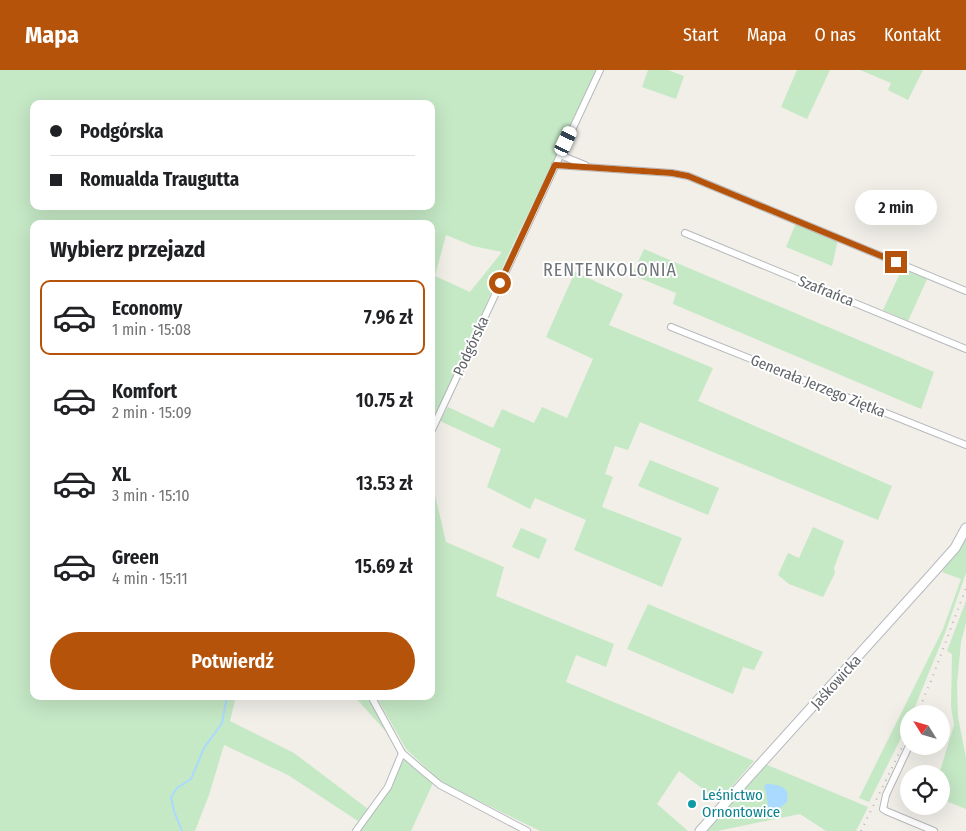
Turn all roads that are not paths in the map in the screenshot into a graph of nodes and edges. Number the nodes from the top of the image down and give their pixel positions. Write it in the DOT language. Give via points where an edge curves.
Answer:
graph roads {
  1 [pos="600,70"];
  2 [pos="560,155"];
  3 [pos="555,165"];
  4 [pos="591,167"];
  5 [pos="685,232"];
  6 [pos="966,291"];
  7 [pos="671,327"];
  8 [pos="966,348"];
  9 [pos="435,423"];
  10 [pos="966,444"];
  11 [pos="966,528"];
  12 [pos="373,700"];
  13 [pos="402,753"];
  14 [pos="905,755"];
  15 [pos="356,831"];
  16 [pos="526,831"];
  17 [pos="700,831"];
  18 [pos="934,831"];
  1 -- 2 [label="street, Podgórska"];
  2 -- 3 [label="street, Podgórska"];
  2 -- 4 [label="street"];
  3 -- 4 [label="street"];
  3 -- 9 [label="street, Podgórska"];
  4 -- 6 [label="street" via="688,176"];
  5 -- 8 [label="street, Szafrańca"];
  7 -- 10 [label="street, Generała Jerzego Ziętka"];
  11 -- 17 [label="street, Jaśkowicka" via="955,548"];
  12 -- 13 [label="street"];
  13 -- 15 [label="street" via="388,787"];
  13 -- 16 [label="street" via="440,785"];
  14 -- 18 [label="street" via="886,795 884,809"];
}
